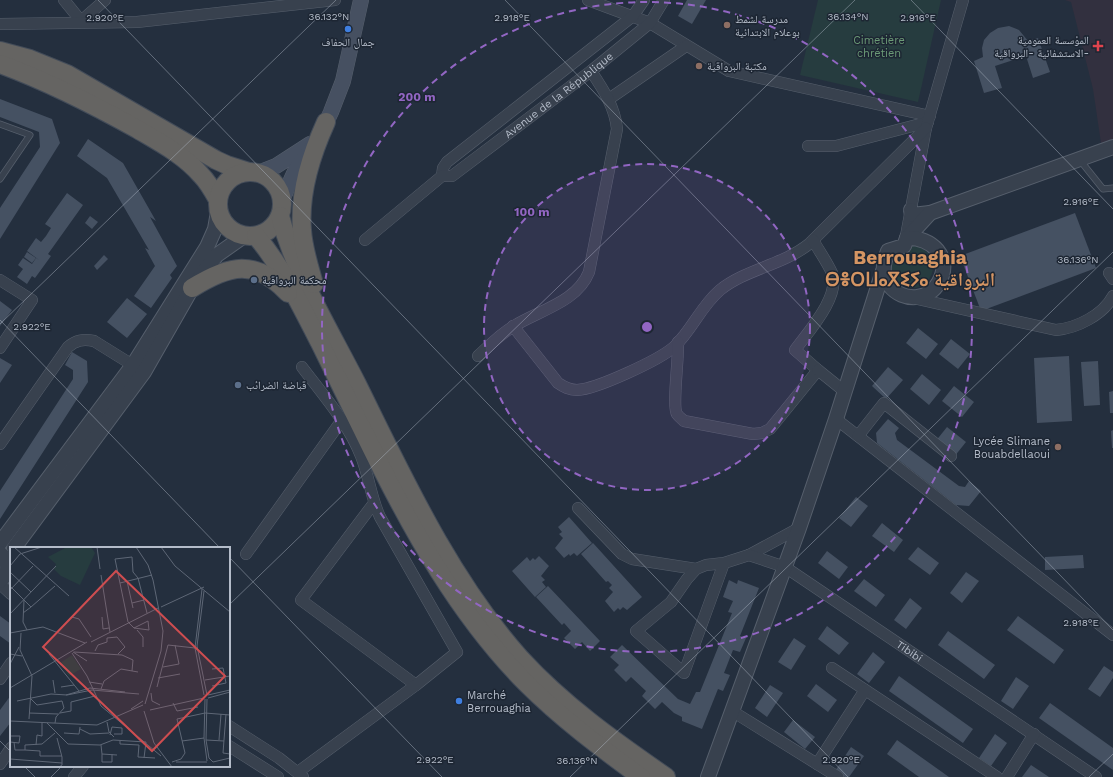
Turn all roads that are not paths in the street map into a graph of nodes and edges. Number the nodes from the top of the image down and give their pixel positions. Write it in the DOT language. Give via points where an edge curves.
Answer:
graph roads {
  1 [pos="64,0"];
  2 [pos="105,0"];
  3 [pos="335,0"];
  4 [pos="362,0"];
  5 [pos="588,0"];
  6 [pos="644,0"];
  7 [pos="664,0"];
  8 [pos="963,0"];
  9 [pos="633,16"];
  10 [pos="81,22"];
  11 [pos="650,23"];
  12 [pos="0,24"];
  13 [pos="686,46"];
  14 [pos="0,51"];
  15 [pos="0,64"];
  16 [pos="591,71"];
  17 [pos="609,99"];
  18 [pos="326,122"];
  19 [pos="928,122"];
  20 [pos="0,124"];
  21 [pos="318,140"];
  22 [pos="808,146"];
  23 [pos="1113,147"];
  24 [pos="1079,159"];
  25 [pos="254,172"];
  26 [pos="442,176"];
  27 [pos="0,179"];
  28 [pos="1113,188"];
  29 [pos="218,206"];
  30 [pos="281,208"];
  31 [pos="911,210"];
  32 [pos="930,213"];
  33 [pos="250,236"];
  34 [pos="365,240"];
  35 [pos="813,240"];
  36 [pos="905,242"];
  37 [pos="883,271"];
  38 [pos="0,280"];
  39 [pos="192,288"];
  40 [pos="904,296"];
  41 [pos="1113,296"];
  42 [pos="311,309"];
  43 [pos="514,326"];
  44 [pos="678,342"];
  45 [pos="0,348"];
  46 [pos="478,356"];
  47 [pos="302,367"];
  48 [pos="138,369"];
  49 [pos="818,370"];
  50 [pos="844,391"];
  51 [pos="836,419"];
  52 [pos="342,420"];
  53 [pos="858,436"];
  54 [pos="0,444"];
  55 [pos="951,456"];
  56 [pos="374,503"];
  57 [pos="578,508"];
  58 [pos="798,528"];
  59 [pos="0,543"];
  60 [pos="15,547"];
  61 [pos="246,554"];
  62 [pos="749,556"];
  63 [pos="7,560"];
  64 [pos="724,563"];
  65 [pos="785,567"];
  66 [pos="696,569"];
  67 [pos="0,581"];
  68 [pos="0,584"];
  69 [pos="10,593"];
  70 [pos="1113,635"];
  71 [pos="10,664"];
  72 [pos="832,668"];
  73 [pos="0,679"];
  74 [pos="416,685"];
  75 [pos="865,690"];
  76 [pos="732,711"];
  77 [pos="230,727"];
  78 [pos="1034,734"];
  79 [pos="230,747"];
  80 [pos="10,749"];
  81 [pos="0,764"];
  82 [pos="817,764"];
  83 [pos="82,767"];
  84 [pos="301,774"];
  85 [pos="74,777"];
  86 [pos="278,777"];
  87 [pos="641,777"];
  88 [pos="666,777"];
  89 [pos="708,777"];
  90 [pos="838,777"];
  91 [pos="997,777"];
  92 [pos="1007,777"];
  93 [pos="1096,777"];
  1 -- 10 [label="street"];
  2 -- 10 [label="street"];
  3 -- 10 [label="street" via="137,22"];
  4 -- 18 [label="main road" via="343,81"];
  5 -- 9 [label="street"];
  6 -- 9 [label="street, Avenue de la République"];
  7 -- 11 [label="street, Avenue de la République"];
  8 -- 19 [label="street"];
  9 -- 11 [label="street"];
  9 -- 26 [label="street, Avenue de la République" via="446,162"];
  10 -- 12 [label="street"];
  11 -- 13 [label="street"];
  11 -- 16 [label="street, Avenue de la République"];
  13 -- 17 [label="street"];
  13 -- 19 [label="street" via="730,71"];
  14 -- 25 [label="highway" via="30,59 66,74 216,160"];
  15 -- 29 [label="highway" via="39,78 82,98 152,138 194,167 210,186"];
  16 -- 17 [label="street"];
  16 -- 26 [label="street, Avenue de la République" via="452,176"];
  17 -- 43 [label="street" via="616,121 616,139 585,283 566,298"];
  18 -- 21 [label="main road"];
  18 -- 42 [label="highway" via="314,150 302,210"];
  19 -- 22 [label="street" via="836,146"];
  19 -- 31 [label="street"];
  19 -- 35 [label="street"];
  20 -- 27 [label="lane" via="30,135"];
  21 -- 25 [label="main road" via="276,166"];
  21 -- 30 [label="main road" via="296,169"];
  23 -- 24 [label="street"];
  24 -- 28 [label="lane" via="1103,189"];
  24 -- 32 [label="street"];
  25 -- 29 [label="highway" via="238,174 228,180 221,190"];
  25 -- 30 [label="highway" via="275,183 280,191"];
  26 -- 34 [label="street, Avenue de la République"];
  29 -- 33 [label="highway" via="224,223 232,231"];
  29 -- 48 [label="street" via="215,228 207,247"];
  30 -- 33 [label="highway" via="271,229"];
  30 -- 42 [label="highway"];
  31 -- 32 [label="street" via="912,215"];
  31 -- 36 [label="street"];
  32 -- 36 [label="street"];
  33 -- 39 [label="street" via="217,255"];
  33 -- 42 [label="highway" via="277,264"];
  35 -- 44 [label="street" via="800,252 721,290"];
  35 -- 49 [label="street" via="832,273 832,290 823,311 795,350"];
  36 -- 37 [label="street" via="888,251"];
  36 -- 40 [label="street" via="917,238 932,244 941,257 943,272 933,290 924,296"];
  37 -- 40 [label="street" via="886,281 895,292"];
  37 -- 50 [label="street"];
  38 -- 45 [label="street" via="32,300"];
  39 -- 42 [label="highway" via="231,268 255,269 268,275"];
  39 -- 48 [label="street"];
  40 -- 41 [label="street" via="1056,330 1067,329 1100,312 1108,306"];
  42 -- 87 [label="highway" via="384,473 420,540 474,623 526,683 558,713"];
  42 -- 88 [label="highway" via="417,504 463,584 483,612 521,658 556,693 593,726"];
  43 -- 44 [label="street" via="558,383 575,390 588,388 654,360"];
  43 -- 46 [label="street"];
  44 -- 49 [label="street" via="675,408 677,415 684,421 753,434 762,433 778,421"];
  47 -- 52 [label="street"];
  48 -- 54 [label="street" via="94,341 73,343"];
  48 -- 59 [label="street"];
  48 -- 60 [label="street"];
  49 -- 50 [label="street"];
  50 -- 51 [label="street"];
  51 -- 53 [label="street"];
  51 -- 58 [label="street"];
  52 -- 56 [label="street" via="361,455"];
  52 -- 61 [label="street"];
  53 -- 55 [label="street" via="884,403"];
  53 -- 70 [label="street"];
  56 -- 74 [label="street" via="457,652"];
  56 -- 74 [label="street" via="301,600"];
  57 -- 66 [label="street" via="622,554 632,559"];
  58 -- 62 [label="street"];
  58 -- 65 [label="street"];
  62 -- 64 [label="street"];
  62 -- 65 [label="street, Tibibi"];
  63 -- 67 [label="street" via="5,575"];
  64 -- 66 [label="street"];
  64 -- 66 [label="street" via="684,673 636,631 671,602"];
  65 -- 76 [label="street"];
  65 -- 78 [label="street, Tibibi"];
  68 -- 69 [label="street"];
  71 -- 73 [label="street"];
  72 -- 75 [label="street"];
  74 -- 84 [label="street"];
  75 -- 82 [label="street"];
  75 -- 91 [label="street"];
  76 -- 82 [label="street"];
  76 -- 89 [label="street"];
  77 -- 84 [label="street"];
  78 -- 92 [label="street"];
  78 -- 93 [label="street, Tibibi"];
  79 -- 86 [label="street"];
  80 -- 81 [label="street"];
  82 -- 90 [label="street"];
  83 -- 85 [label="street"];
}
